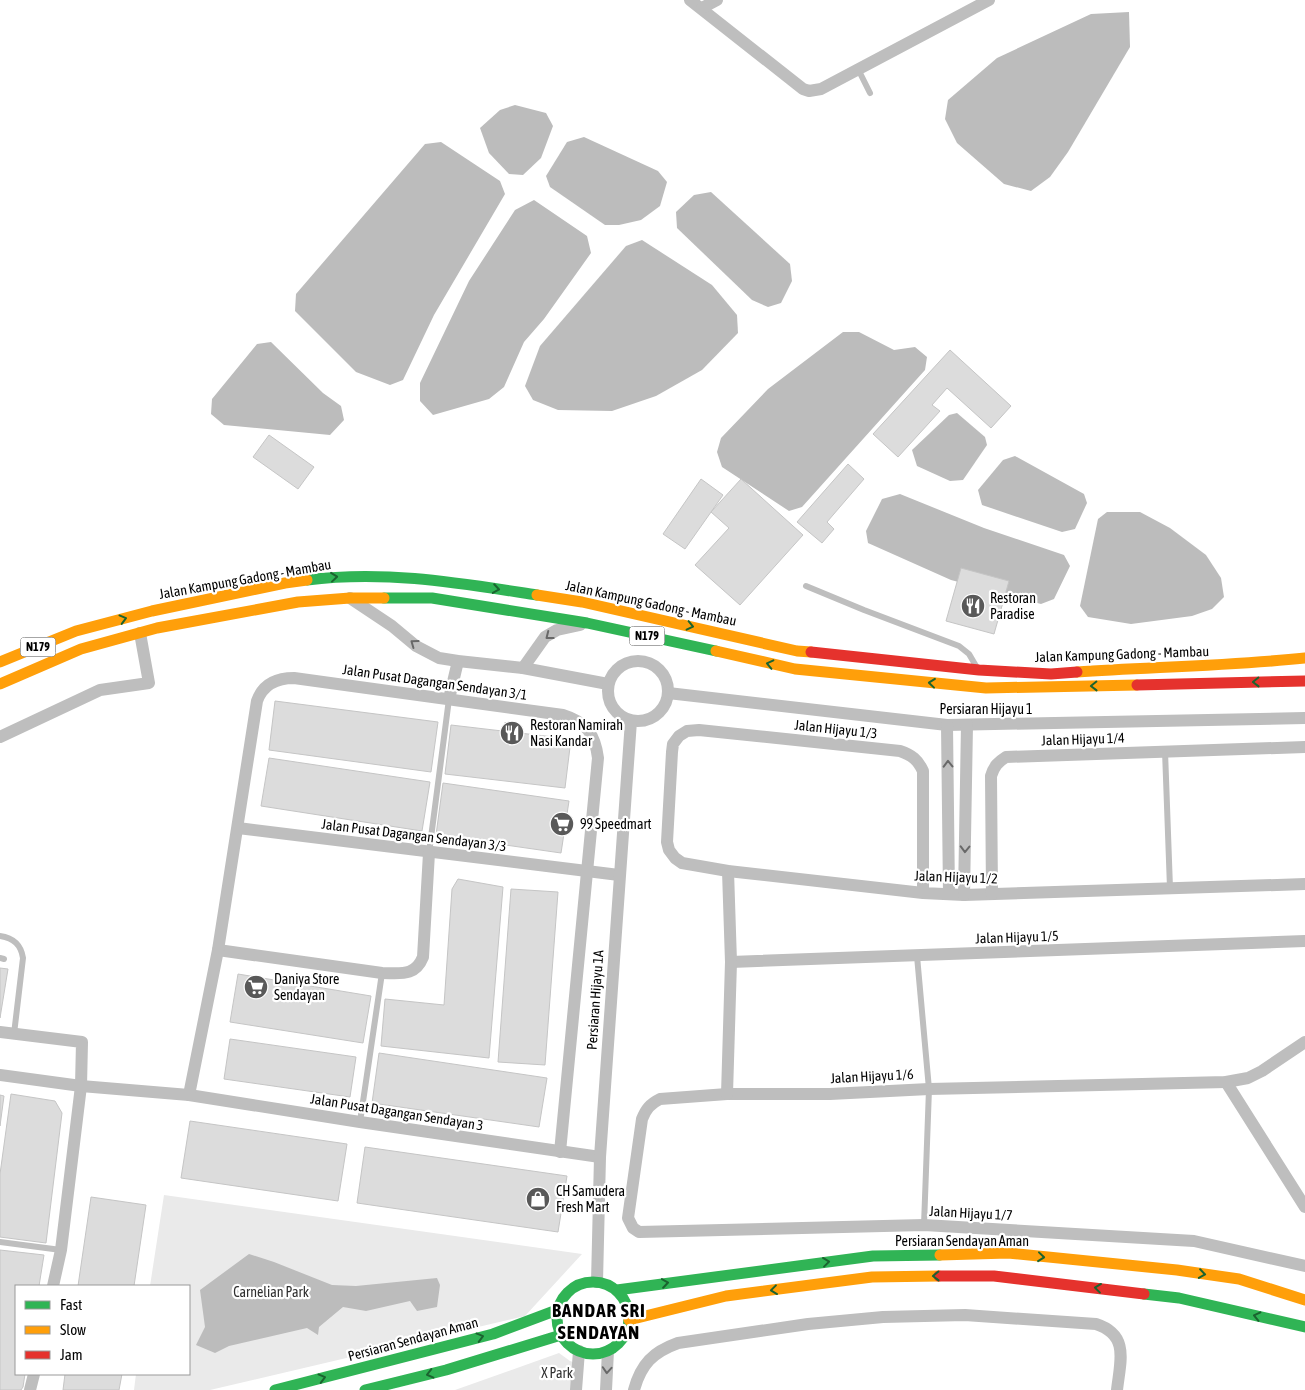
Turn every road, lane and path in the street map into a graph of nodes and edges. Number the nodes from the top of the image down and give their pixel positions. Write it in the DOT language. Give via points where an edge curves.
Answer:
graph roads {
  1 [pos="690,0"];
  2 [pos="717,0"];
  3 [pos="989,0"];
  4 [pos="702,8"];
  5 [pos="858,70"];
  6 [pos="870,93"];
  7 [pos="806,586"];
  8 [pos="350,598"];
  9 [pos="587,623"];
  10 [pos="140,633"];
  11 [pos="1305,658"];
  12 [pos="458,661"];
  13 [pos="0,662"];
  14 [pos="524,668"];
  15 [pos="979,670"];
  16 [pos="1305,681"];
  17 [pos="0,684"];
  18 [pos="608,684"];
  19 [pos="668,693"];
  20 [pos="449,699"];
  21 [pos="1305,718"];
  22 [pos="631,721"];
  23 [pos="947,725"];
  24 [pos="967,726"];
  25 [pos="0,737"];
  26 [pos="1305,747"];
  27 [pos="1166,751"];
  28 [pos="669,795"];
  29 [pos="238,828"];
  30 [pos="429,852"];
  31 [pos="728,871"];
  32 [pos="586,872"];
  33 [pos="619,875"];
  34 [pos="1305,884"];
  35 [pos="1170,888"];
  36 [pos="923,893"];
  37 [pos="949,894"];
  38 [pos="992,894"];
  39 [pos="964,895"];
  40 [pos="0,936"];
  41 [pos="1305,942"];
  42 [pos="218,950"];
  43 [pos="917,956"];
  44 [pos="730,962"];
  45 [pos="382,973"];
  46 [pos="0,1032"];
  47 [pos="14,1034"];
  48 [pos="1305,1042"];
  49 [pos="0,1075"];
  50 [pos="1226,1082"];
  51 [pos="81,1086"];
  52 [pos="929,1088"];
  53 [pos="726,1094"];
  54 [pos="189,1095"];
  55 [pos="360,1122"];
  56 [pos="560,1152"];
  57 [pos="600,1157"];
  58 [pos="1303,1201"];
  59 [pos="924,1225"];
  60 [pos="633,1228"];
  61 [pos="0,1242"];
  62 [pos="61,1250"];
  63 [pos="1305,1266"];
  64 [pos="597,1282"];
  65 [pos="53,1285"];
  66 [pos="617,1290"];
  67 [pos="1305,1300"];
  68 [pos="557,1310"];
  69 [pos="630,1320"];
  70 [pos="1305,1327"];
  71 [pos="561,1335"];
  72 [pos="579,1351"];
  73 [pos="608,1351"];
  74 [pos="34,1375"];
  75 [pos="30,1390"];
  76 [pos="275,1390"];
  77 [pos="365,1390"];
  78 [pos="576,1390"];
  79 [pos="606,1390"];
  80 [pos="634,1390"];
  81 [pos="1117,1390"];
  1 -- 4 [label="street"];
  2 -- 4 [label="street"];
  3 -- 5 [label="street"];
  4 -- 5 [label="street" via="803,89 821,89"];
  5 -- 6 [label="lane"];
  7 -- 15 [label="lane" via="959,646 969,654"];
  8 -- 9 [label="main road, N179" via="432,598"];
  8 -- 10 [label="main road, N179" via="298,602"];
  12 -- 8 [label="street, one-way" via="439,658 416,646"];
  9 -- 14 [label="street, one-way" via="545,637"];
  16 -- 9 [label="main road, N179, one-way" via="986,688 795,669"];
  10 -- 17 [label="main road, N179" via="81,649"];
  10 -- 25 [label="street" via="149,683 100,690"];
  11 -- 15 [label="main road, Jalan Kampung Gadong - Mambau / N179" via="1051,674"];
  12 -- 14 [label="street"];
  12 -- 20 [label="street"];
  13 -- 15 [label="main road, Jalan Kampung Gadong - Mambau / N179, one-way" via="76,631 152,611 285,583 340,576 373,576 432,579 582,602 797,650"];
  14 -- 18 [label="street"];
  18 -- 19 [label="street" via="612,675 627,663 646,662 662,673"];
  18 -- 22 [label="street" via="607,694 615,712"];
  19 -- 22 [label="street" via="660,712 642,722"];
  19 -- 23 [label="street, Persiaran Hijayu 1"];
  20 -- 29 [label="street, Jalan Pusat Dagangan Sendayan 3/1" via="294,678 284,678 266,686 256,701"];
  20 -- 30 [label="lane"];
  20 -- 32 [label="street, Jalan Pusat Dagangan Sendayan 3/1" via="563,715 575,719 592,734 598,758"];
  21 -- 24 [label="street, Persiaran Hijayu 1"];
  22 -- 33 [label="street, Persiaran Hijayu 1A"];
  23 -- 24 [label="street, Persiaran Hijayu 1"];
  37 -- 23 [label="street, one-way"];
  24 -- 39 [label="street, one-way"];
  26 -- 27 [label="street, Jalan Hijayu 1/4"];
  27 -- 35 [label="lane"];
  27 -- 38 [label="street, Jalan Hijayu 1/4" via="1015,756 999,761 991,776"];
  28 -- 31 [label="street, Jalan Hijayu 1/2" via="667,842 675,858 682,863"];
  28 -- 36 [label="street, Jalan Hijayu 1/3" via="673,744 687,731 900,751 911,755 923,771"];
  29 -- 30 [label="street, Jalan Pusat Dagangan Sendayan 3/3"];
  29 -- 42 [label="street, Jalan Pusat Dagangan Sendayan 3/1"];
  30 -- 32 [label="street, Jalan Pusat Dagangan Sendayan 3/3"];
  30 -- 45 [label="street" via="420,965 406,973"];
  31 -- 36 [label="street, Jalan Hijayu 1/2"];
  31 -- 44 [label="street"];
  32 -- 33 [label="street, Jalan Pusat Dagangan Sendayan 3/3"];
  32 -- 56 [label="street, Jalan Pusat Dagangan Sendayan 3/1"];
  33 -- 57 [label="street, Persiaran Hijayu 1A"];
  34 -- 35 [label="street, Jalan Hijayu 1/2"];
  35 -- 38 [label="street, Jalan Hijayu 1/2"];
  36 -- 37 [label="street, Jalan Hijayu 1/2"];
  37 -- 39 [label="street, Jalan Hijayu 1/2"];
  38 -- 39 [label="street, Jalan Hijayu 1/2"];
  40 -- 47 [label="lane" via="17,942 24,958"];
  41 -- 43 [label="street, Jalan Hijayu 1/5"];
  42 -- 45 [label="street"];
  42 -- 54 [label="street, Jalan Pusat Dagangan Sendayan 3/1"];
  43 -- 44 [label="street, Jalan Hijayu 1/5"];
  43 -- 52 [label="lane"];
  44 -- 53 [label="street"];
  45 -- 55 [label="lane"];
  46 -- 47 [label="street"];
  47 -- 51 [label="street" via="82,1042"];
  48 -- 50 [label="street, Jalan Hijayu 1/6" via="1262,1072"];
  49 -- 51 [label="street, Jalan Pusat Dagangan Sendayan 3"];
  50 -- 52 [label="street, Jalan Hijayu 1/6"];
  50 -- 58 [label="street"];
  51 -- 54 [label="street, Jalan Pusat Dagangan Sendayan 3"];
  51 -- 62 [label="street"];
  52 -- 53 [label="street, Jalan Hijayu 1/6" via="830,1094"];
  52 -- 59 [label="lane"];
  53 -- 60 [label="street, Jalan Hijayu 1/6" via="668,1097 646,1109 628,1218"];
  54 -- 55 [label="street, Jalan Pusat Dagangan Sendayan 3"];
  55 -- 56 [label="street, Jalan Pusat Dagangan Sendayan 3"];
  56 -- 57 [label="street, Jalan Pusat Dagangan Sendayan 3"];
  57 -- 64 [label="street, Persiaran Hijayu 1A"];
  59 -- 60 [label="street, Jalan Hijayu 1/7" via="639,1232"];
  59 -- 63 [label="street, Jalan Hijayu 1/7" via="1194,1241"];
  61 -- 62 [label="lane"];
  62 -- 65 [label="street"];
  64 -- 66 [label="main road"];
  64 -- 68 [label="main road" via="576,1285 561,1300"];
  66 -- 67 [label="main road, Persiaran Sendayan Aman, one-way" via="873,1256 1008,1253 1239,1279"];
  66 -- 69 [label="main road" via="624,1299"];
  68 -- 71 [label="main road"];
  76 -- 68 [label="main road, Persiaran Sendayan Aman, one-way" via="493,1334"];
  70 -- 69 [label="main road, one-way" via="1179,1298 994,1276 872,1277 726,1296"];
  69 -- 73 [label="main road" via="619,1343"];
  71 -- 72 [label="main road"];
  71 -- 77 [label="main road, one-way" via="446,1370"];
  72 -- 73 [label="main road" via="599,1354"];
  72 -- 78 [label="street"];
  73 -- 79 [label="street, one-way"];
  74 -- 75 [label="street"];
  80 -- 81 [label="street" via="637,1378 654,1355 678,1342 808,1324 883,1317 965,1315 1106,1327 1120,1343"];
}
